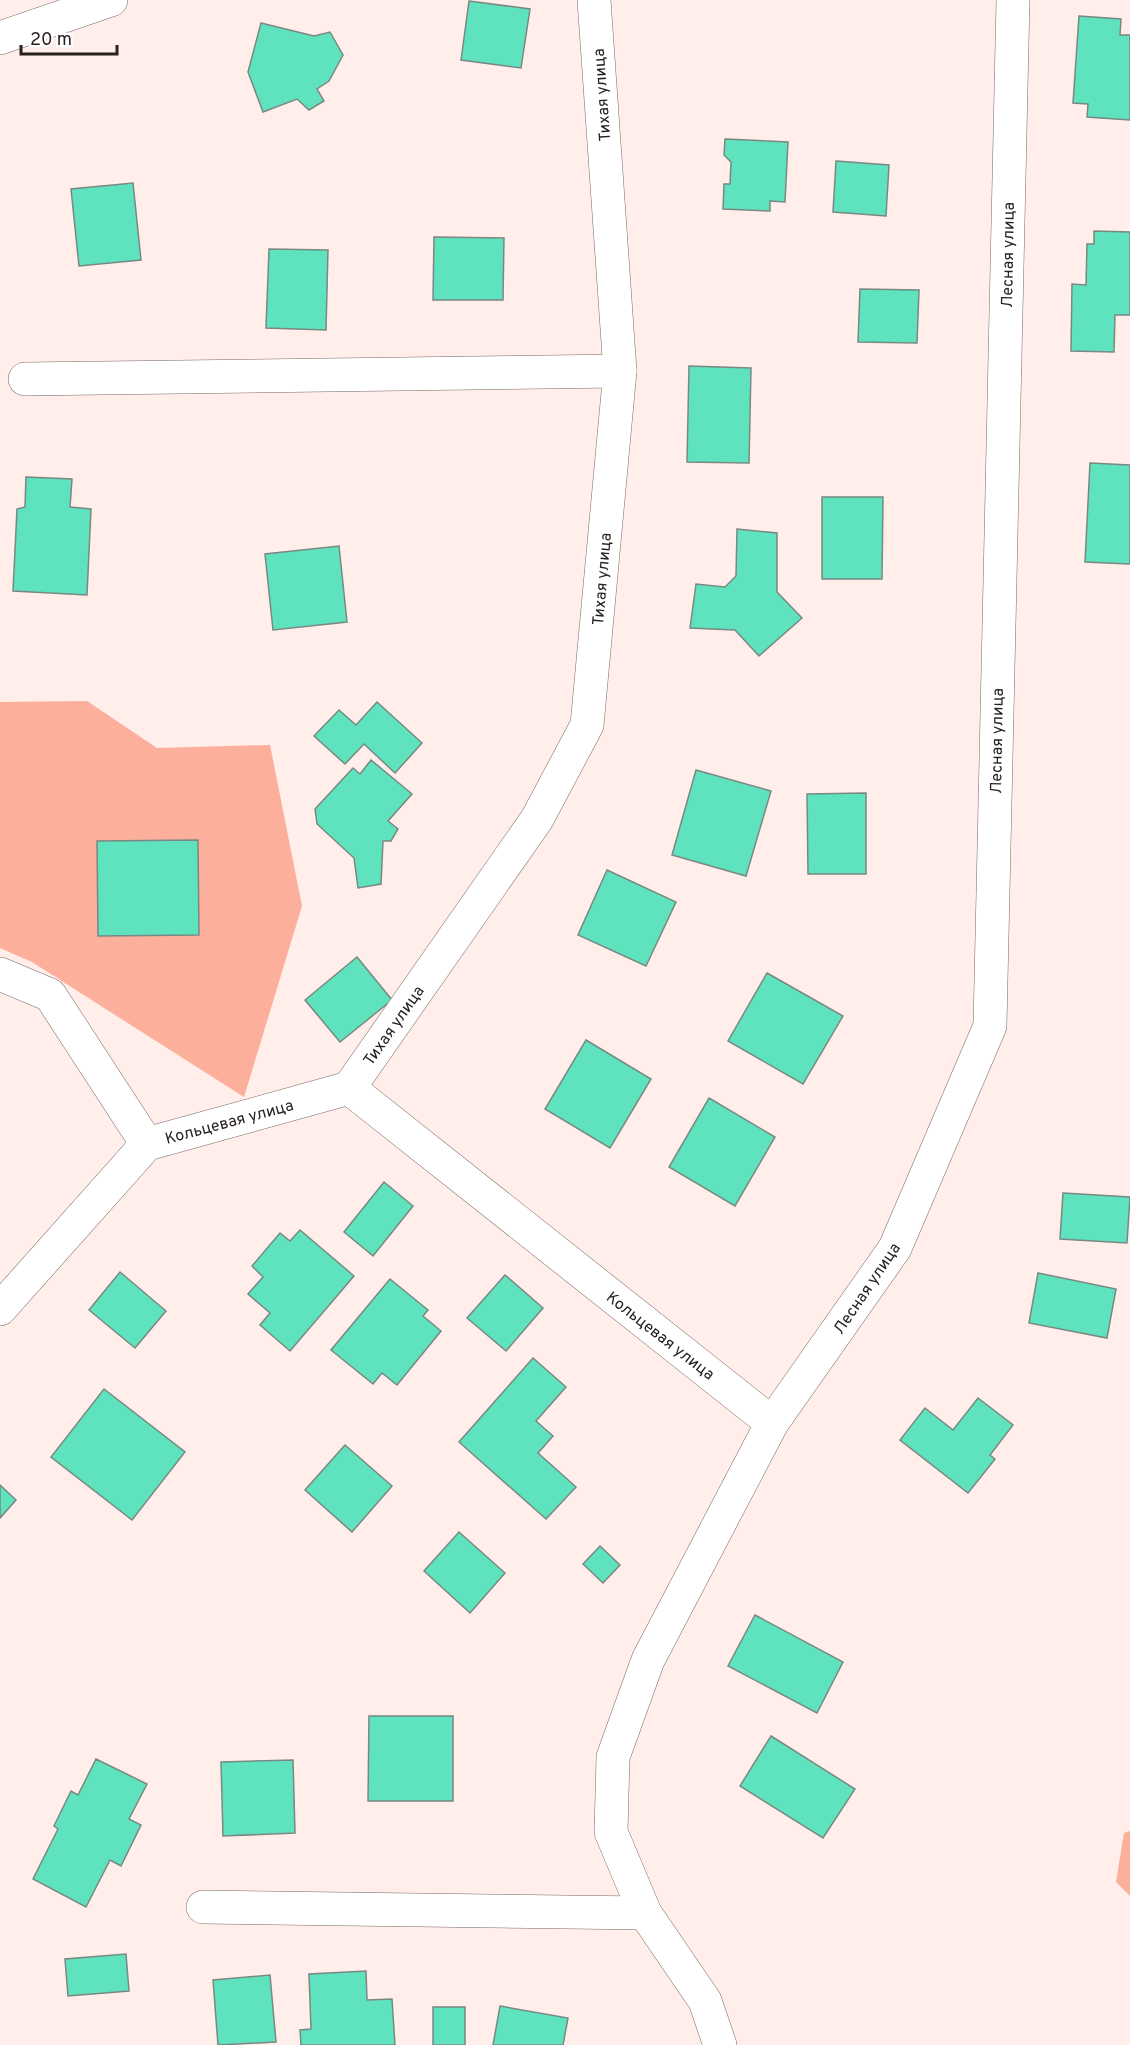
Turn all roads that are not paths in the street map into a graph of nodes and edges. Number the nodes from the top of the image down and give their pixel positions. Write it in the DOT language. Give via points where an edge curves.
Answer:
graph roads {
  1 [pos="111,0"];
  2 [pos="594,0"];
  3 [pos="1013,0"];
  4 [pos="0,38"];
  5 [pos="621,371"];
  6 [pos="25,379"];
  7 [pos="0,974"];
  8 [pos="349,1088"];
  9 [pos="147,1144"];
  10 [pos="0,1309"];
  11 [pos="772,1423"];
  12 [pos="203,1907"];
  13 [pos="645,1913"];
  14 [pos="720,2045"];
  1 -- 4 [label="street"];
  2 -- 5 [label="street, Тихая улица"];
  3 -- 11 [label="street, Лесная улица" via="990,1026 895,1248"];
  5 -- 6 [label="street"];
  5 -- 8 [label="street, Тихая улица" via="587,725 537,819"];
  7 -- 9 [label="street" via="50,996"];
  8 -- 9 [label="street, Кольцевая улица"];
  8 -- 11 [label="street, Кольцевая улица"];
  9 -- 10 [label="street, Кольцевая улица"];
  11 -- 13 [label="street" via="648,1660 613,1757 611,1832"];
  12 -- 13 [label="street"];
  13 -- 14 [label="street" via="705,2001"];
}
